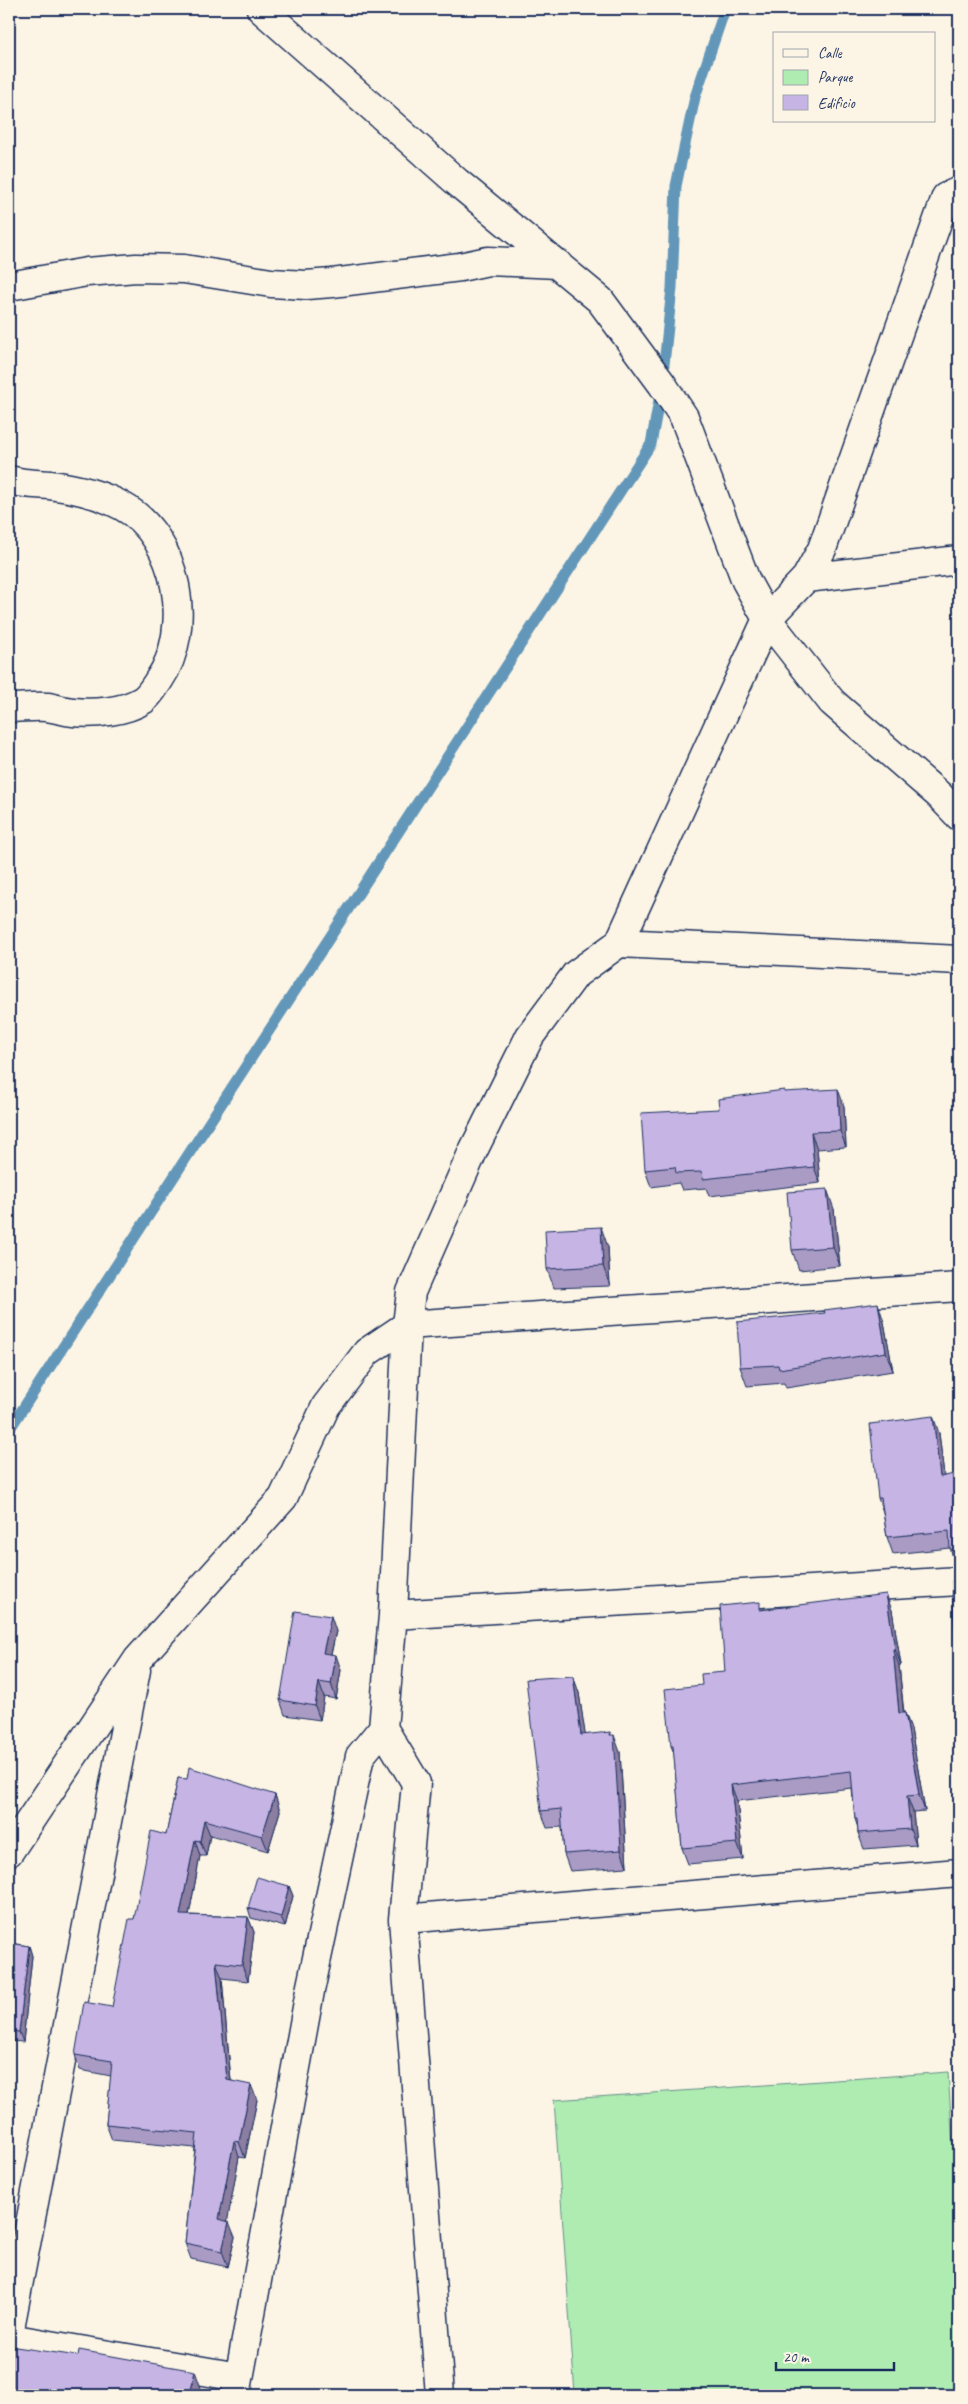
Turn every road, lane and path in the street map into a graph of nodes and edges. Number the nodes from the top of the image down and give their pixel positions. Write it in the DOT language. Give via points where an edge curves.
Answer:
graph roads {
  1 [pos="261,9"];
  2 [pos="959,191"];
  3 [pos="558,264"];
  4 [pos="9,286"];
  5 [pos="9,480"];
  6 [pos="959,560"];
  7 [pos="806,578"];
  8 [pos="767,619"];
  9 [pos="9,708"];
  10 [pos="959,816"];
  11 [pos="619,943"];
  12 [pos="959,960"];
  13 [pos="959,1287"];
  14 [pos="407,1325"];
  15 [pos="959,1581"];
  16 [pos="392,1615"];
  17 [pos="138,1658"];
  18 [pos="383,1728"];
  19 [pos="9,1852"];
  20 [pos="959,1874"];
  21 [pos="402,1919"];
  22 [pos="9,2333"];
  23 [pos="9,2338"];
  24 [pos="238,2386"];
  25 [pos="440,2395"];
  1 -- 3 [label="street" via="457,182"];
  2 -- 7 [label="street" via="946,197 822,549"];
  3 -- 4 [label="street" via="488,261 306,285 271,283 184,269 136,268 87,272"];
  3 -- 8 [label="street" via="600,300 684,417 746,581"];
  5 -- 9 [label="street" via="89,492 124,506 140,520 162,549 169,566 174,584 177,628 169,666 144,700 125,708 104,711"];
  6 -- 7 [label="street"];
  7 -- 8 [label="street"];
  8 -- 10 [label="street" via="832,702"];
  8 -- 11 [label="street"];
  11 -- 12 [label="street"];
  11 -- 14 [label="street" via="576,974 530,1036 474,1149 411,1292"];
  13 -- 14 [label="street"];
  14 -- 16 [label="street"];
  14 -- 17 [label="street" via="367,1352 326,1406 283,1498"];
  15 -- 16 [label="street"];
  16 -- 18 [label="street"];
  17 -- 19 [label="street"];
  17 -- 22 [label="street"];
  18 -- 21 [label="street" via="416,1783"];
  18 -- 24 [label="street" via="360,1756 310,1992"];
  20 -- 21 [label="street"];
  21 -- 25 [label="street"];
  23 -- 24 [label="street"];
}
